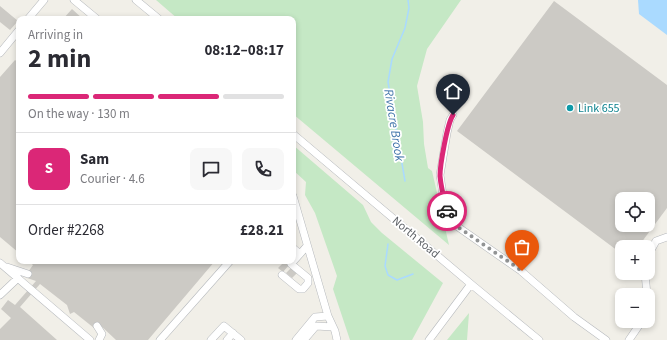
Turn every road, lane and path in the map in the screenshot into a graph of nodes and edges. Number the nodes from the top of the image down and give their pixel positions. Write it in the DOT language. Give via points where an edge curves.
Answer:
graph roads {
  1 [pos="44,0"];
  2 [pos="74,0"];
  3 [pos="136,0"];
  4 [pos="31,16"];
  5 [pos="93,16"];
  6 [pos="155,16"];
  7 [pos="16,34"];
  8 [pos="0,53"];
  9 [pos="453,115"];
  10 [pos="296,137"];
  11 [pos="296,207"];
  12 [pos="667,237"];
  13 [pos="655,243"];
  14 [pos="307,246"];
  15 [pos="296,251"];
  16 [pos="300,254"];
  17 [pos="296,257"];
  18 [pos="1,264"];
  19 [pos="227,264"];
  20 [pos="292,264"];
  21 [pos="28,274"];
  22 [pos="282,275"];
  23 [pos="18,278"];
  24 [pos="471,284"];
  25 [pos="0,295"];
  26 [pos="328,316"];
  27 [pos="97,326"];
  28 [pos="333,326"];
  29 [pos="637,328"];
  30 [pos="233,333"];
  31 [pos="163,339"];
  32 [pos="90,340"];
  33 [pos="99,340"];
  34 [pos="211,340"];
  35 [pos="227,340"];
  36 [pos="241,340"];
  37 [pos="296,340"];
  38 [pos="304,340"];
  39 [pos="337,340"];
  40 [pos="429,340"];
  41 [pos="539,340"];
  42 [pos="606,340"];
  43 [pos="629,340"];
  1 -- 4 [label="street"];
  2 -- 5 [label="street"];
  3 -- 6 [label="street"];
  7 -- 8 [label="street"];
  9 -- 42 [label="street" via="448,126 440,175 448,214 458,227 522,271 574,317"];
  10 -- 24 [label="street, North Road"];
  11 -- 14 [label="street"];
  12 -- 13 [label="street"];
  14 -- 16 [label="street"];
  14 -- 26 [label="street"];
  15 -- 16 [label="street"];
  16 -- 17 [label="street"];
  18 -- 21 [label="street"];
  18 -- 23 [label="street"];
  19 -- 31 [label="street"];
  20 -- 22 [label="street" via="308,278 308,283 303,289 299,289"];
  23 -- 25 [label="street"];
  23 -- 32 [label="street"];
  24 -- 40 [label="street"];
  24 -- 41 [label="street, North Road"];
  26 -- 28 [label="street"];
  26 -- 37 [label="street" via="315,317"];
  27 -- 33 [label="street" via="102,334"];
  28 -- 38 [label="street" via="316,326"];
  28 -- 39 [label="street"];
  29 -- 43 [label="street"];
  30 -- 34 [label="street" via="224,326"];
  30 -- 35 [label="street"];
  30 -- 36 [label="street"];
}
